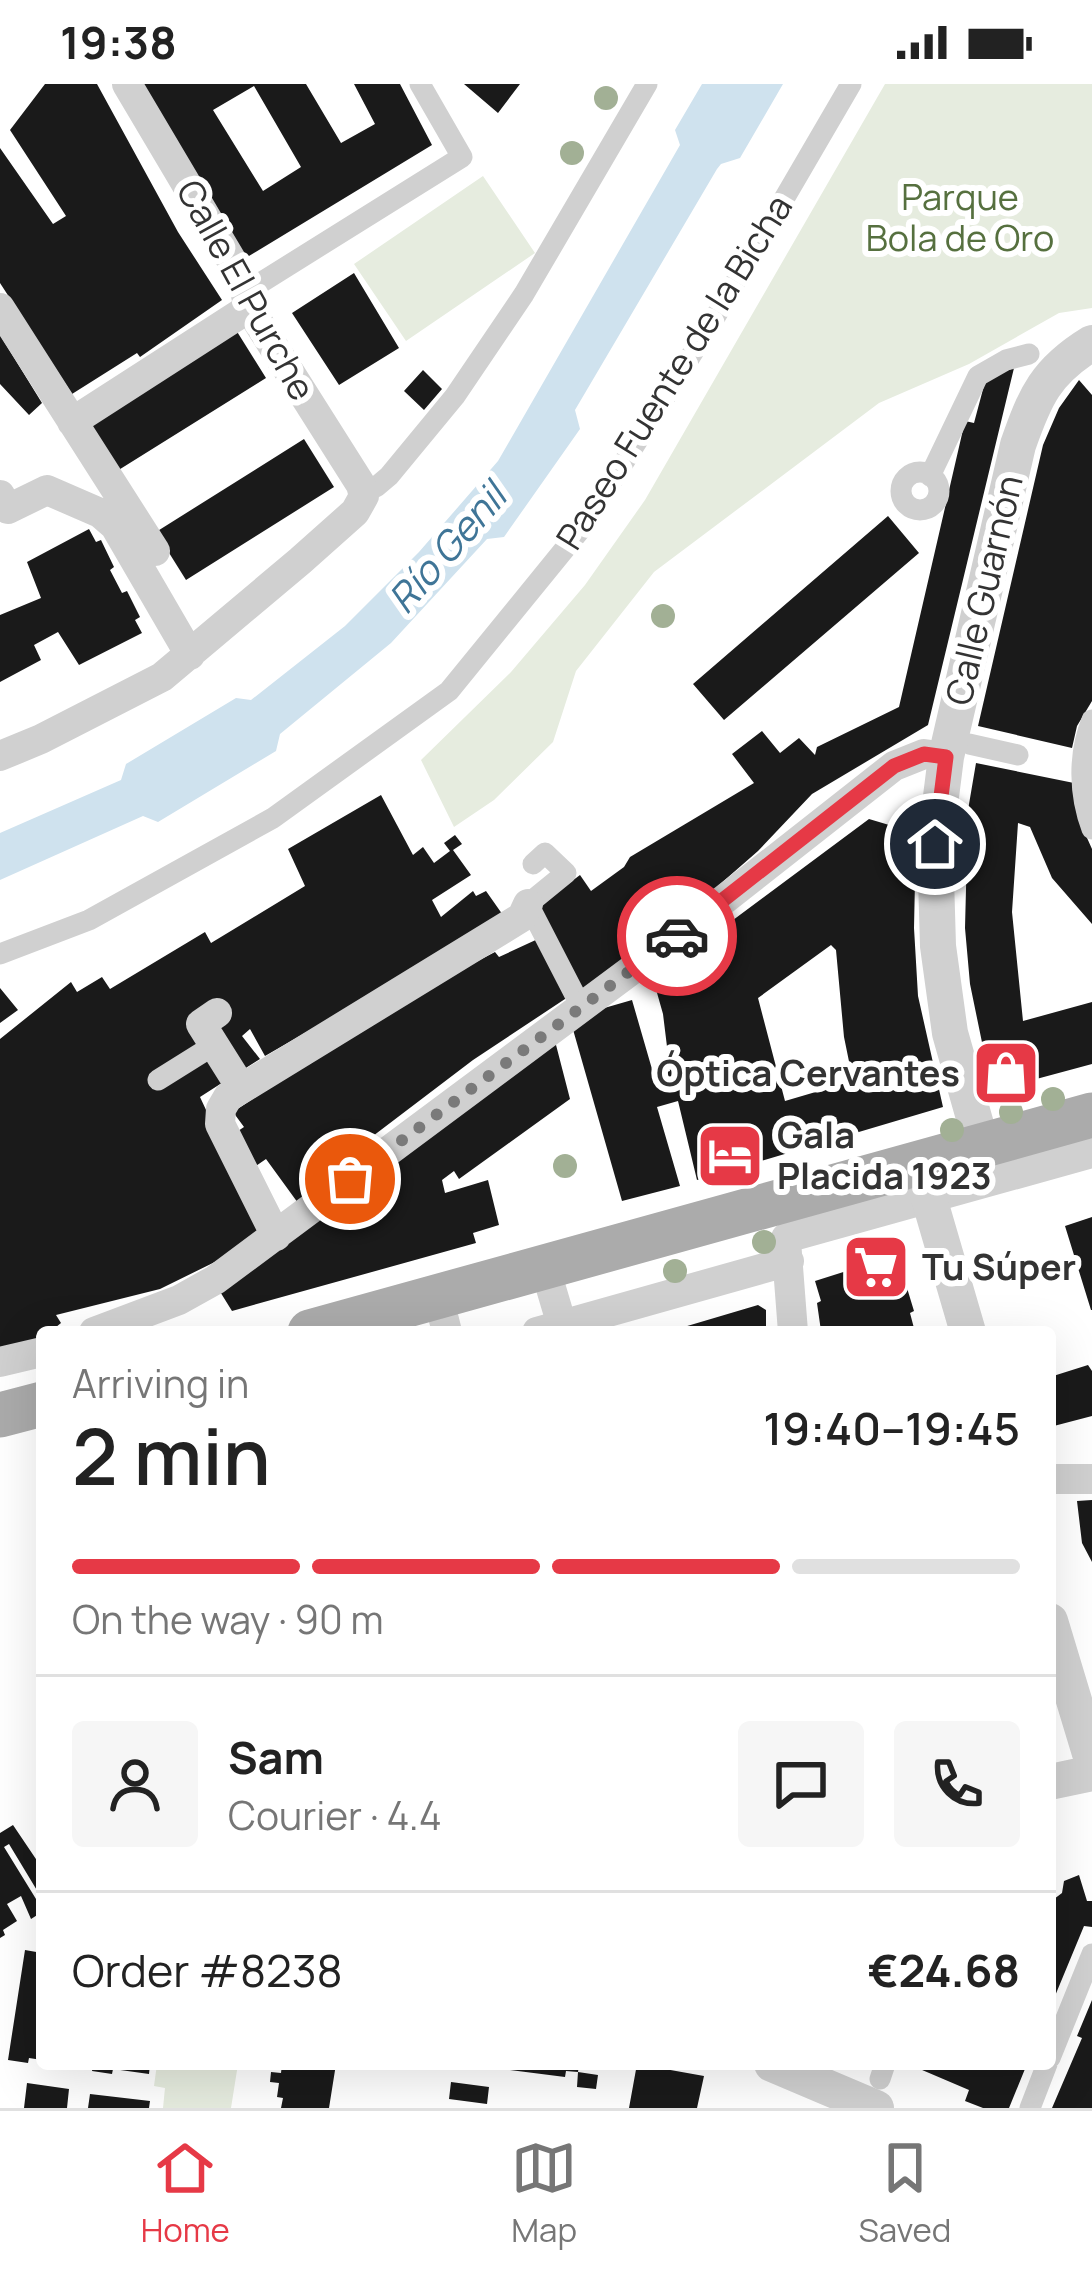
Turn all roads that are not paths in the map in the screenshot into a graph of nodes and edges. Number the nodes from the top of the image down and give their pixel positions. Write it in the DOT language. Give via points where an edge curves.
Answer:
graph roads {
  1 [pos="127,84"];
  2 [pos="420,84"];
  3 [pos="646,84"];
  4 [pos="851,84"];
  5 [pos="253,296"];
  6 [pos="0,308"];
  7 [pos="1092,343"];
  8 [pos="1029,353"];
  9 [pos="72,422"];
  10 [pos="930,476"];
  11 [pos="370,491"];
  12 [pos="3,506"];
  13 [pos="154,551"];
  14 [pos="190,655"];
  15 [pos="1092,721"];
  16 [pos="957,750"];
  17 [pos="1018,755"];
  18 [pos="0,756"];
  19 [pos="1092,829"];
  20 [pos="533,863"];
  21 [pos="529,904"];
  22 [pos="0,954"];
  23 [pos="576,997"];
  24 [pos="215,1029"];
  25 [pos="158,1080"];
  26 [pos="240,1086"];
  27 [pos="1092,1115"];
  28 [pos="982,1146"];
  29 [pos="1092,1153"];
  30 [pos="923,1181"];
  31 [pos="785,1233"];
  32 [pos="276,1236"];
  33 [pos="545,1268"];
  34 [pos="442,1314"];
  35 [pos="110,1326"];
  36 [pos="354,1326"];
  37 [pos="553,1326"];
  38 [pos="564,1326"];
  39 [pos="793,1326"];
  40 [pos="966,1326"];
  41 [pos="36,1353"];
  42 [pos="0,1362"];
  43 [pos="36,1406"];
  44 [pos="0,1415"];
  45 [pos="1092,1478"];
  46 [pos="1056,1479"];
  47 [pos="1056,1641"];
  48 [pos="1092,1760"];
  49 [pos="1092,1773"];
  50 [pos="1056,1781"];
  51 [pos="1092,1954"];
  52 [pos="1056,2044"];
  53 [pos="804,2070"];
  54 [pos="1045,2070"];
  55 [pos="880,2084"];
  56 [pos="1030,2108"];
  1 -- 5 [label="street, Calle El Purche"];
  2 -- 5 [label="street, Calle El Purche" via="462,157"];
  3 -- 11 [label="street" via="455,396"];
  4 -- 22 [label="street, Paseo Fuente de la Bicha" via="585,524 448,691 273,818 89,920"];
  5 -- 9 [label="street"];
  5 -- 11 [label="street, Calle El Purche"];
  6 -- 9 [label="street"];
  7 -- 16 [label="street, Calle Guarnón" via="1053,370 1018,445"];
  8 -- 10 [label="street" via="978,376"];
  9 -- 13 [label="street"];
  11 -- 14 [label="street"];
  12 -- 14 [label="street" via="46,490 100,513"];
  14 -- 18 [label="street"];
  15 -- 19 [label="street" via="1081,768"];
  16 -- 17 [label="street"];
  16 -- 28 [label="street, Calle Guarnón" via="935,844 938,946 950,1034"];
  16 -- 32 [label="street" via="894,766"];
  20 -- 21 [label="street" via="545,853 566,872"];
  21 -- 23 [label="street"];
  21 -- 26 [label="street" via="521,917"];
  24 -- 25 [label="street"];
  24 -- 26 [label="street"];
  26 -- 32 [label="street" via="220,1109 220,1124"];
  27 -- 28 [label="main road"];
  28 -- 30 [label="main road"];
  29 -- 30 [label="street"];
  30 -- 31 [label="main road"];
  30 -- 40 [label="street"];
  31 -- 33 [label="main road"];
  31 -- 38 [label="street"];
  31 -- 39 [label="street"];
  32 -- 35 [label="street" via="178,1300"];
  33 -- 34 [label="main road"];
  33 -- 37 [label="street"];
  34 -- 36 [label="main road"];
  41 -- 42 [label="street"];
  43 -- 44 [label="main road"];
  45 -- 46 [label="street"];
  47 -- 48 [label="street"];
  49 -- 50 [label="street"];
  51 -- 52 [label="street"];
  53 -- 55 [label="street"];
  54 -- 56 [label="street"];
}
